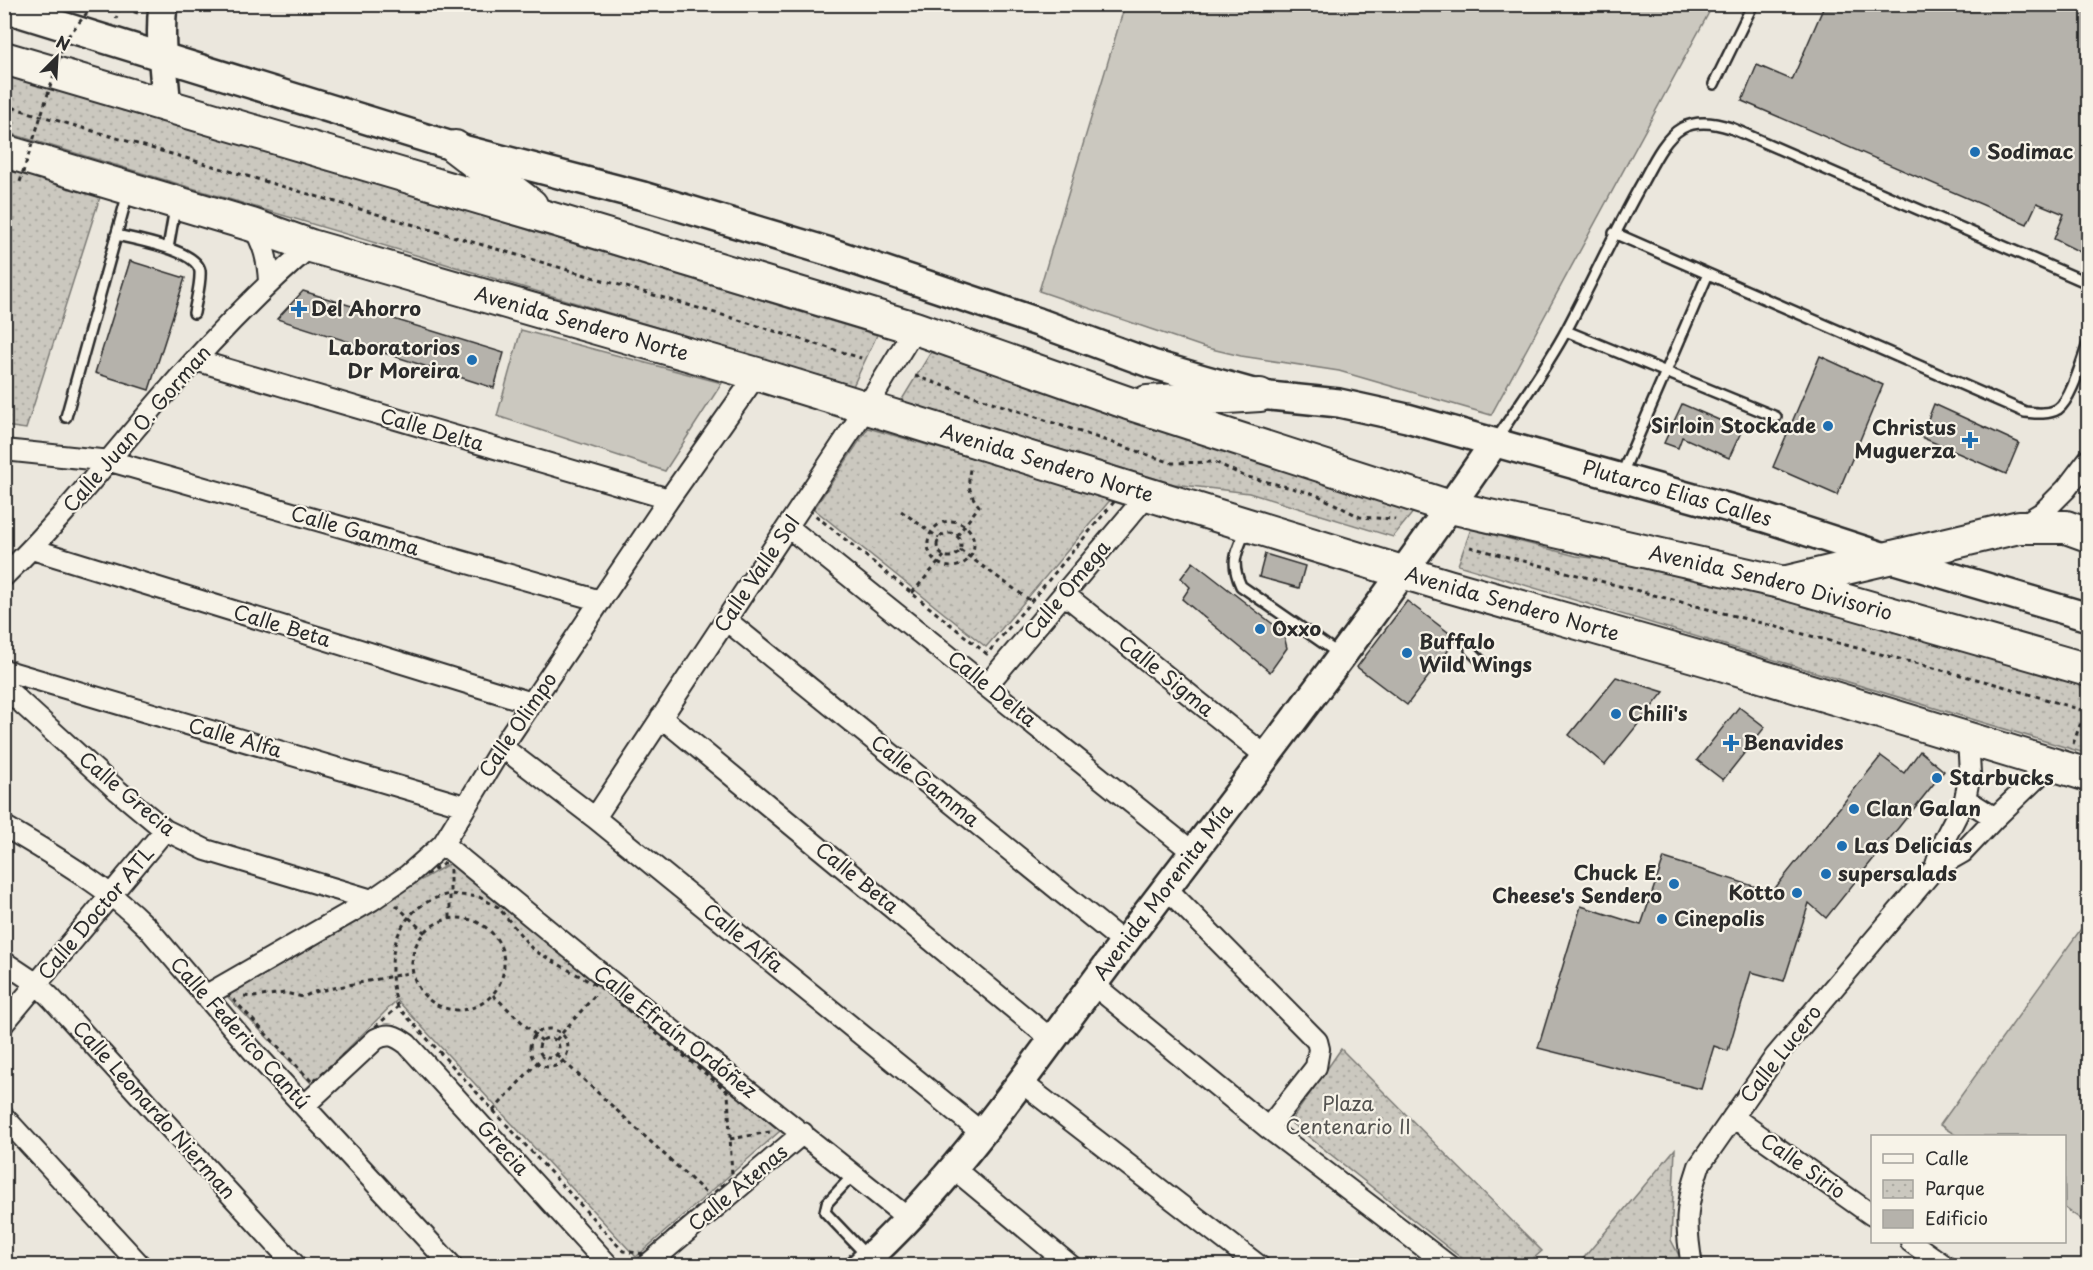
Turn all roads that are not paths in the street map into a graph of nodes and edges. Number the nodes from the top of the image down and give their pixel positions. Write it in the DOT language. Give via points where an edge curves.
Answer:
graph roads {
  1 [pos="164,4"];
  2 [pos="1753,4"];
  3 [pos="5,6"];
  4 [pos="4,58"];
  5 [pos="162,58"];
  6 [pos="1714,84"];
  7 [pos="167,106"];
  8 [pos="455,147"];
  9 [pos="4,151"];
  10 [pos="129,188"];
  11 [pos="177,202"];
  12 [pos="546,216"];
  13 [pos="252,225"];
  14 [pos="1614,233"];
  15 [pos="116,235"];
  16 [pos="311,246"];
  17 [pos="168,248"];
  18 [pos="1708,274"];
  19 [pos="269,282"];
  20 [pos="2088,283"];
  21 [pos="194,313"];
  22 [pos="915,328"];
  23 [pos="1566,331"];
  24 [pos="2088,344"];
  25 [pos="195,360"];
  26 [pos="1666,372"];
  27 [pos="757,374"];
  28 [pos="1260,395"];
  29 [pos="1128,403"];
  30 [pos="866,408"];
  31 [pos="66,417"];
  32 [pos="1776,417"];
  33 [pos="1494,443"];
  34 [pos="4,450"];
  35 [pos="2088,460"];
  36 [pos="110,461"];
  37 [pos="1620,477"];
  38 [pos="1147,495"];
  39 [pos="669,499"];
  40 [pos="1450,507"];
  41 [pos="1248,525"];
  42 [pos="788,527"];
  43 [pos="2019,527"];
  44 [pos="2088,535"];
  45 [pos="32,549"];
  46 [pos="1888,558"];
  47 [pos="1404,572"];
  48 [pos="4,576"];
  49 [pos="1784,583"];
  50 [pos="1064,594"];
  51 [pos="601,601"];
  52 [pos="2088,617"];
  53 [pos="726,620"];
  54 [pos="1470,650"];
  55 [pos="1342,657"];
  56 [pos="1485,665"];
  57 [pos="4,670"];
  58 [pos="2088,670"];
  59 [pos="987,685"];
  60 [pos="4,687"];
  61 [pos="532,703"];
  62 [pos="661,717"];
  63 [pos="1968,740"];
  64 [pos="502,747"];
  65 [pos="2062,754"];
  66 [pos="1268,757"];
  67 [pos="2088,775"];
  68 [pos="1965,799"];
  69 [pos="465,806"];
  70 [pos="595,818"];
  71 [pos="1995,818"];
  72 [pos="4,826"];
  73 [pos="165,830"];
  74 [pos="443,844"];
  75 [pos="1194,853"];
  76 [pos="1935,868"];
  77 [pos="1167,889"];
  78 [pos="112,895"];
  79 [pos="380,898"];
  80 [pos="1124,943"];
  81 [pos="4,962"];
  82 [pos="37,984"];
  83 [pos="1094,985"];
  84 [pos="205,996"];
  85 [pos="4,1023"];
  86 [pos="1052,1040"];
  87 [pos="1021,1082"];
  88 [pos="304,1106"];
  89 [pos="4,1117"];
  90 [pos="1733,1117"];
  91 [pos="1268,1128"];
  92 [pos="802,1133"];
  93 [pos="982,1133"];
  94 [pos="954,1168"];
  95 [pos="854,1174"];
  96 [pos="1871,1214"];
  97 [pos="909,1219"];
  98 [pos="1912,1243"];
  99 [pos="869,1263"];
  100 [pos="141,1266"];
  101 [pos="296,1266"];
  102 [pos="452,1266"];
  103 [pos="609,1266"];
  104 [pos="646,1266"];
  105 [pos="1071,1266"];
  106 [pos="1259,1266"];
  107 [pos="1449,1266"];
  108 [pos="1692,1266"];
  109 [pos="1945,1266"];
  1 -- 5 [label="street"];
  2 -- 6 [label="lane"];
  3 -- 5 [label="street"];
  4 -- 7 [label="main road"];
  5 -- 7 [label="street"];
  5 -- 8 [label="street"];
  7 -- 12 [label="main road"];
  8 -- 12 [label="main road"];
  8 -- 28 [label="street" via="643,196 827,251 1152,364"];
  9 -- 10 [label="main road, Avenida Sendero Norte"];
  10 -- 11 [label="main road, Avenida Sendero Norte"];
  10 -- 15 [label="lane"];
  11 -- 13 [label="main road, Avenida Sendero Norte"];
  11 -- 17 [label="lane"];
  12 -- 22 [label="main road"];
  13 -- 16 [label="main road, Avenida Sendero Norte"];
  13 -- 19 [label="street" via="268,261"];
  14 -- 18 [label="lane"];
  14 -- 20 [label="lane" via="1668,142 1683,128 1715,123"];
  14 -- 23 [label="lane"];
  15 -- 17 [label="lane"];
  15 -- 31 [label="lane"];
  16 -- 19 [label="street, Calle Juan O. Gorman"];
  16 -- 27 [label="main road, Avenida Sendero Norte"];
  17 -- 21 [label="lane" via="196,261 200,269"];
  18 -- 24 [label="lane" via="2025,412 2058,409 2066,399"];
  18 -- 26 [label="lane"];
  19 -- 25 [label="street, Calle Juan O. Gorman"];
  22 -- 29 [label="main road"];
  22 -- 30 [label="street, Calle Valle Sol"];
  23 -- 26 [label="lane"];
  23 -- 33 [label="lane"];
  25 -- 36 [label="street, Calle Juan O. Gorman"];
  25 -- 39 [label="street, Calle Delta"];
  26 -- 32 [label="lane"];
  26 -- 37 [label="lane"];
  27 -- 30 [label="main road, Avenida Sendero Norte"];
  27 -- 39 [label="street, Calle Olimpo"];
  28 -- 29 [label="main road"];
  28 -- 33 [label="street, Plutarco Elias Calles" via="1339,403"];
  29 -- 40 [label="main road"];
  30 -- 38 [label="main road, Avenida Sendero Norte"];
  30 -- 42 [label="street, Calle Valle Sol"];
  33 -- 37 [label="street, Plutarco Elias Calles"];
  33 -- 40 [label="street, Avenida Morenita Mía"];
  34 -- 36 [label="street, Calle Gamma"];
  35 -- 43 [label="street" via="2043,512"];
  36 -- 45 [label="street, Calle Juan O. Gorman"];
  36 -- 51 [label="street, Calle Gamma"];
  37 -- 46 [label="street, Plutarco Elias Calles"];
  38 -- 41 [label="main road, Avenida Sendero Norte"];
  38 -- 50 [label="street, Calle Omega"];
  39 -- 51 [label="street, Calle Olimpo"];
  40 -- 47 [label="street, Avenida Morenita Mía"];
  40 -- 49 [label="main road, Avenida Sendero Divisorio"];
  41 -- 47 [label="main road, Avenida Sendero Norte"];
  41 -- 55 [label="lane" via="1235,556 1234,571 1241,586"];
  42 -- 53 [label="street, Calle Valle Sol"];
  42 -- 59 [label="street, Calle Delta"];
  43 -- 44 [label="main road" via="2066,527"];
  43 -- 46 [label="main road"];
  45 -- 48 [label="street, Calle Juan O. Gorman"];
  45 -- 61 [label="street, Calle Beta"];
  46 -- 49 [label="main road"];
  46 -- 52 [label="street, Plutarco Elias Calles"];
  47 -- 55 [label="street, Avenida Morenita Mía"];
  47 -- 63 [label="main road, Avenida Sendero Norte"];
  49 -- 58 [label="main road, Avenida Sendero Divisorio"];
  50 -- 59 [label="street, Calle Omega"];
  50 -- 66 [label="street, Calle Sigma"];
  51 -- 61 [label="street, Calle Olimpo"];
  53 -- 62 [label="street, Calle Valle Sol"];
  53 -- 80 [label="street, Calle Gamma"];
  54 -- 56 [label="lane"];
  55 -- 66 [label="street, Avenida Morenita Mía"];
  57 -- 69 [label="street, Calle Alfa"];
  59 -- 75 [label="street, Calle Delta"];
  60 -- 73 [label="street, Calle Grecia"];
  61 -- 64 [label="street, Calle Olimpo"];
  62 -- 70 [label="street, Calle Valle Sol"];
  62 -- 86 [label="street, Calle Beta"];
  63 -- 65 [label="main road, Avenida Sendero Norte"];
  63 -- 68 [label="street, Calle Lucero" via="1970,773"];
  64 -- 69 [label="street, Calle Olimpo"];
  64 -- 70 [label="street, Calle Alfa"];
  65 -- 67 [label="main road, Avenida Sendero Norte"];
  65 -- 71 [label="street, Calle Lucero"];
  66 -- 75 [label="street, Avenida Morenita Mía"];
  68 -- 71 [label="street"];
  68 -- 76 [label="street, Calle Lucero"];
  69 -- 74 [label="street, Calle Olimpo"];
  70 -- 93 [label="street, Calle Alfa"];
  71 -- 76 [label="street, Calle Lucero" via="1963,852"];
  72 -- 78 [label="street, Calle Federico Cantú" via="79,870"];
  73 -- 78 [label="street, Calle Doctor ATL"];
  73 -- 79 [label="street, Calle Grecia" via="206,850"];
  74 -- 79 [label="street, Calle Olimpo"];
  74 -- 92 [label="street, Calle Efraín Ordóñez"];
  75 -- 77 [label="street, Avenida Morenita Mía"];
  76 -- 90 [label="street, Calle Lucero" via="1775,1057"];
  77 -- 80 [label="street, Avenida Morenita Mía"];
  77 -- 91 [label="street" via="1317,1041 1316,1067"];
  78 -- 82 [label="street, Calle Doctor ATL"];
  78 -- 84 [label="street, Calle Federico Cantú" via="147,927"];
  79 -- 84 [label="street, Calle Olimpo"];
  80 -- 83 [label="street, Avenida Morenita Mía"];
  81 -- 82 [label="street, Calle Leonardo Nierman"];
  82 -- 85 [label="street, Calle Doctor ATL"];
  82 -- 101 [label="street, Calle Leonardo Nierman"];
  83 -- 86 [label="street, Avenida Morenita Mía"];
  83 -- 91 [label="street"];
  84 -- 88 [label="street, Calle Federico Cantú"];
  86 -- 87 [label="street, Avenida Morenita Mía"];
  87 -- 93 [label="street, Avenida Morenita Mía"];
  87 -- 106 [label="street"];
  88 -- 102 [label="street, Calle Federico Cantú"];
  88 -- 103 [label="street, Grecia" via="376,1039 392,1035 407,1044"];
  89 -- 100 [label="street"];
  90 -- 96 [label="street, Calle Sirio"];
  90 -- 108 [label="street, Calle Lucero" via="1699,1166 1692,1185 1686,1214"];
  91 -- 107 [label="street"];
  92 -- 95 [label="street, Calle Efraín Ordóñez"];
  92 -- 104 [label="street, Calle Atenas"];
  93 -- 94 [label="street, Avenida Morenita Mía"];
  94 -- 97 [label="street, Avenida Morenita Mía"];
  94 -- 105 [label="street"];
  95 -- 97 [label="street, Calle Efraín Ordóñez"];
  95 -- 99 [label="lane" via="827,1203 825,1212"];
  97 -- 99 [label="street, Avenida Morenita Mía"];
  98 -- 109 [label="street"];
}
